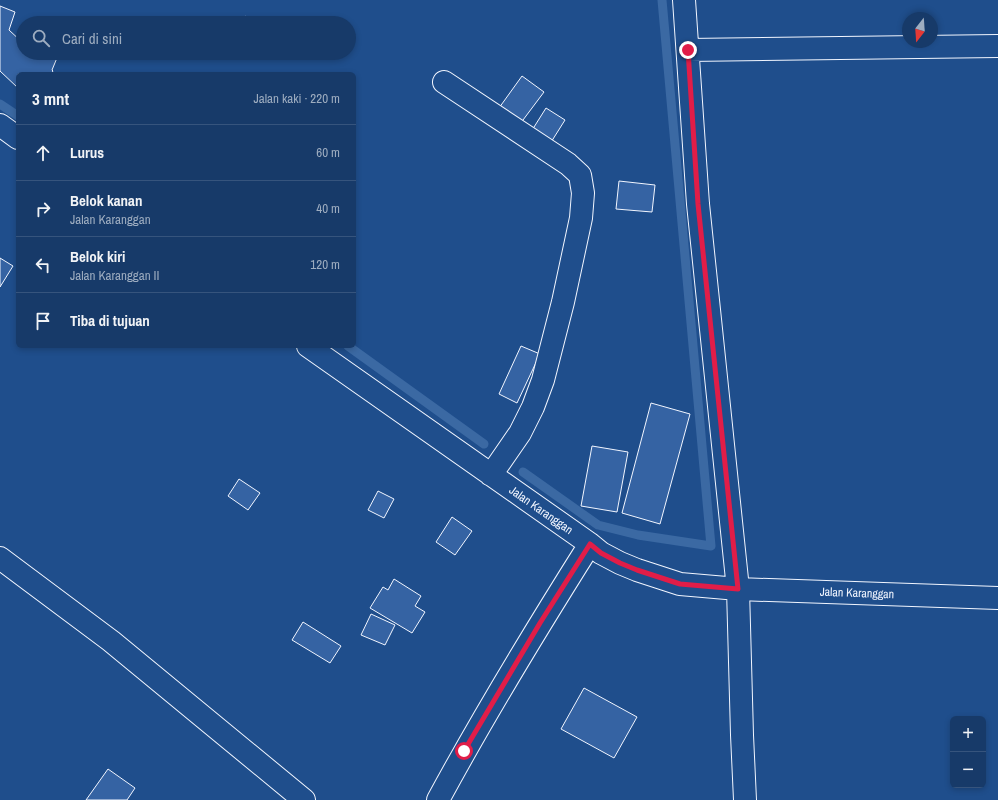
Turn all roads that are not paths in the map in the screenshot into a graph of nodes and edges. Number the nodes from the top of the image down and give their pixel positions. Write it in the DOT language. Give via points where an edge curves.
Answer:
graph roads {
  1 [pos="684,0"];
  2 [pos="998,46"];
  3 [pos="688,50"];
  4 [pos="444,82"];
  5 [pos="0,125"];
  6 [pos="16,137"];
  7 [pos="311,348"];
  8 [pos="491,475"];
  9 [pos="590,544"];
  10 [pos="0,558"];
  11 [pos="738,589"];
  12 [pos="998,598"];
  13 [pos="304,800"];
  14 [pos="438,800"];
  15 [pos="745,800"];
  1 -- 3 [label="street"];
  2 -- 3 [label="street"];
  3 -- 11 [label="street" via="698,204"];
  4 -- 8 [label="street" via="568,164 580,175 583,193 573,258 543,380 520,433"];
  5 -- 6 [label="street"];
  7 -- 8 [label="street, Jalan Karanggan"];
  8 -- 9 [label="street, Jalan Karanggan"];
  9 -- 11 [label="street, Jalan Karanggan" via="620,563 680,584"];
  9 -- 14 [label="street" via="464,751"];
  10 -- 13 [label="street" via="111,640"];
  11 -- 12 [label="street, Jalan Karanggan"];
  11 -- 15 [label="street"];
}
